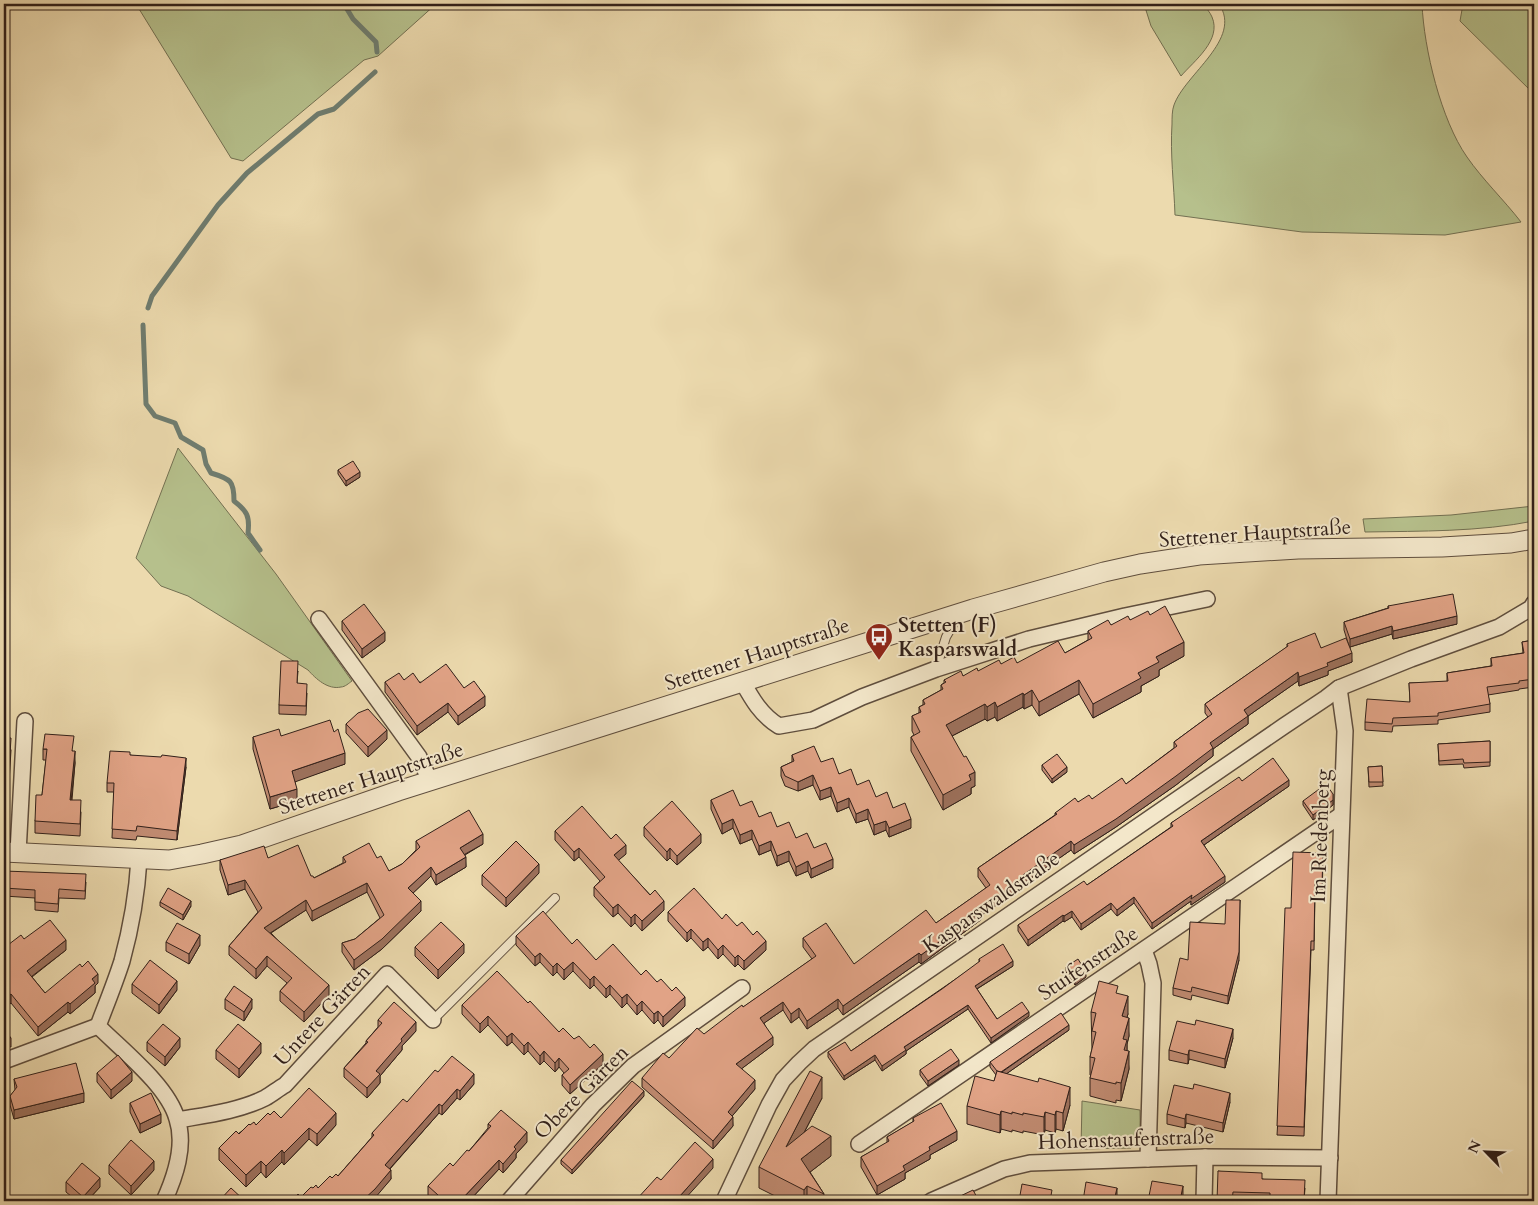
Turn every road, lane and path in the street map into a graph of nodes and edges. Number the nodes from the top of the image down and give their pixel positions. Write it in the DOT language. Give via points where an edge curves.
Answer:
graph roads {
  1 [pos="1534,539"];
  2 [pos="1207,599"];
  3 [pos="1534,604"];
  4 [pos="962,613"];
  5 [pos="319,620"];
  6 [pos="936,669"];
  7 [pos="742,682"];
  8 [pos="1339,688"];
  9 [pos="25,722"];
  10 [pos="430,781"];
  11 [pos="1341,815"];
  12 [pos="11,853"];
  13 [pos="139,859"];
  14 [pos="555,898"];
  15 [pos="1144,950"];
  16 [pos="742,988"];
  17 [pos="433,1020"];
  18 [pos="98,1026"];
  19 [pos="4,1061"];
  20 [pos="178,1120"];
  21 [pos="859,1144"];
  22 [pos="1205,1158"];
  23 [pos="1330,1158"];
  24 [pos="1148,1159"];
  25 [pos="164,1201"];
  26 [pos="509,1201"];
  27 [pos="724,1201"];
  28 [pos="931,1201"];
  29 [pos="1204,1201"];
  30 [pos="1328,1201"];
  1 -- 4 [label="street, Stettener Hauptstraße" via="1442,547 1298,548 1199,555 1104,572"];
  2 -- 6 [label="street" via="1029,639"];
  3 -- 8 [label="street" via="1499,628"];
  4 -- 6 [label="lane" via="946,637"];
  4 -- 7 [label="street, Stettener Hauptstraße"];
  5 -- 10 [label="street" via="419,757"];
  6 -- 7 [label="street" via="813,720 779,726 761,712"];
  7 -- 10 [label="street, Stettener Hauptstraße"];
  8 -- 11 [label="street, Im Riedenberg" via="1345,731"];
  8 -- 27 [label="street, Kasparswaldstraße" via="814,1049 783,1080"];
  9 -- 12 [label="street"];
  10 -- 13 [label="street, Stettener Hauptstraße" via="242,845 169,860"];
  11 -- 15 [label="street, Stuifenstraße"];
  11 -- 23 [label="street, Im Riedenberg"];
  12 -- 13 [label="street, Stettener Hauptstraße"];
  13 -- 18 [label="street" via="122,962"];
  14 -- 17 [label="lane, Untere Gärten"];
  15 -- 21 [label="street, Stuifenstraße"];
  15 -- 24 [label="street" via="1153,983"];
  16 -- 26 [label="street, Obere Gärten" via="633,1066 593,1105"];
  17 -- 20 [label="street, Untere Gärten" via="387,974 285,1085 247,1105"];
  18 -- 19 [label="street"];
  18 -- 20 [label="street" via="157,1085 171,1103"];
  20 -- 25 [label="street" via="177,1167"];
  22 -- 23 [label="street, Hohenstaufenstraße"];
  22 -- 24 [label="street, Hohenstaufenstraße"];
  22 -- 29 [label="street"];
  23 -- 30 [label="street, Im Riedenberg"];
  24 -- 28 [label="street, Hohenstaufenstraße" via="1014,1165"];
}
